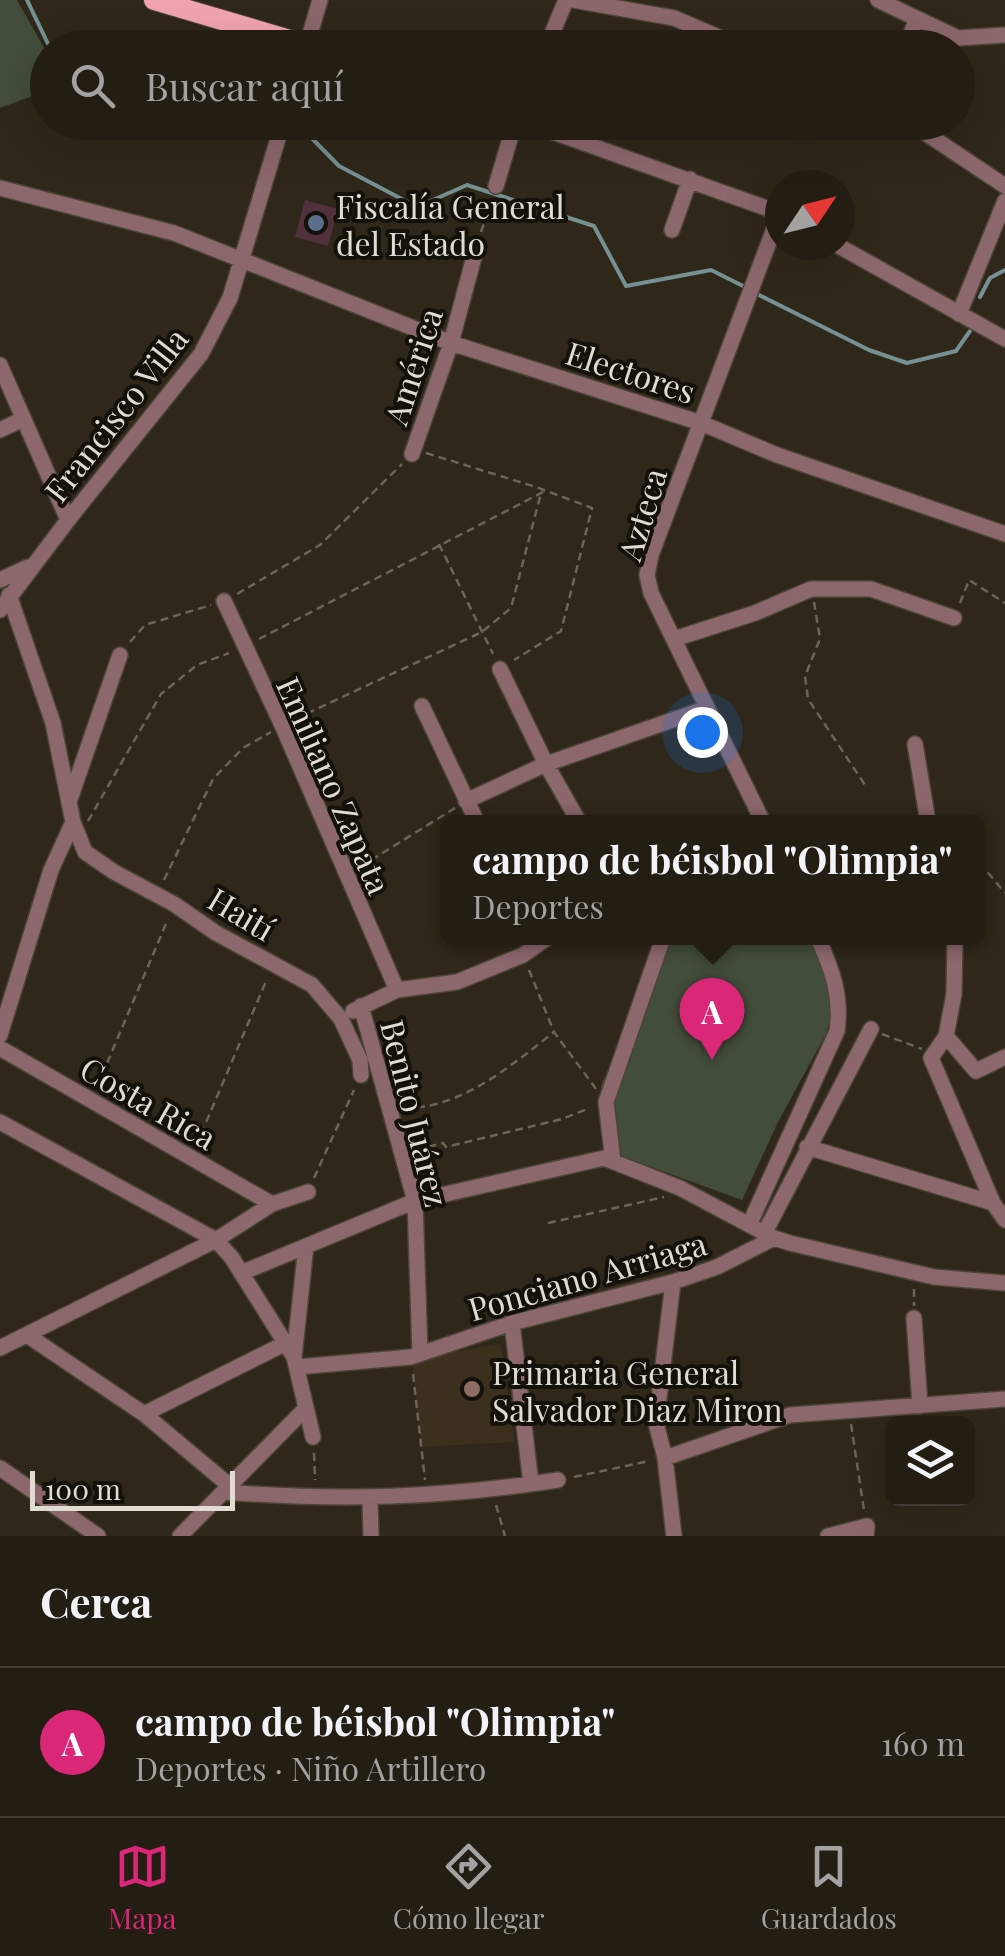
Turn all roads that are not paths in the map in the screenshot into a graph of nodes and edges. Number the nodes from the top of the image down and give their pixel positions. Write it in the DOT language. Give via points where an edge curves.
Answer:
graph roads {
  1 [pos="154,0"];
  2 [pos="320,0"];
  3 [pos="569,0"];
  4 [pos="878,0"];
  5 [pos="916,20"];
  6 [pos="253,30"];
  7 [pos="313,30"];
  8 [pos="555,30"];
  9 [pos="702,30"];
  10 [pos="912,30"];
  11 [pos="939,30"];
  12 [pos="1005,35"];
  13 [pos="975,37"];
  14 [pos="278,140"];
  15 [pos="510,140"];
  16 [pos="577,140"];
  17 [pos="936,140"];
  18 [pos="690,178"];
  19 [pos="496,186"];
  20 [pos="1005,186"];
  21 [pos="0,188"];
  22 [pos="1005,201"];
  23 [pos="765,207"];
  24 [pos="672,230"];
  25 [pos="477,246"];
  26 [pos="765,250"];
  27 [pos="855,255"];
  28 [pos="241,261"];
  29 [pos="959,314"];
  30 [pos="1005,340"];
  31 [pos="451,343"];
  32 [pos="0,365"];
  33 [pos="24,419"];
  34 [pos="701,423"];
  35 [pos="0,430"];
  36 [pos="412,454"];
  37 [pos="68,520"];
  38 [pos="1005,534"];
  39 [pos="34,565"];
  40 [pos="0,580"];
  41 [pos="10,595"];
  42 [pos="224,602"];
  43 [pos="0,610"];
  44 [pos="954,618"];
  45 [pos="674,639"];
  46 [pos="120,655"];
  47 [pos="500,669"];
  48 [pos="422,706"];
  49 [pos="708,708"];
  50 [pos="915,744"];
  51 [pos="546,764"];
  52 [pos="466,801"];
  53 [pos="68,804"];
  54 [pos="473,815"];
  55 [pos="575,815"];
  56 [pos="759,815"];
  57 [pos="927,815"];
  58 [pos="76,830"];
  59 [pos="532,945"];
  60 [pos="660,945"];
  61 [pos="821,945"];
  62 [pos="955,945"];
  63 [pos="397,990"];
  64 [pos="362,1006"];
  65 [pos="341,1019"];
  66 [pos="870,1029"];
  67 [pos="0,1035"];
  68 [pos="946,1036"];
  69 [pos="0,1048"];
  70 [pos="1005,1057"];
  71 [pos="361,1075"];
  72 [pos="0,1122"];
  73 [pos="807,1147"];
  74 [pos="613,1162"];
  75 [pos="308,1192"];
  76 [pos="415,1201"];
  77 [pos="993,1203"];
  78 [pos="272,1204"];
  79 [pos="1005,1220"];
  80 [pos="750,1222"];
  81 [pos="770,1235"];
  82 [pos="216,1240"];
  83 [pos="306,1246"];
  84 [pos="241,1273"];
  85 [pos="673,1282"];
  86 [pos="1005,1283"];
  87 [pos="914,1318"];
  88 [pos="512,1322"];
  89 [pos="27,1335"];
  90 [pos="0,1348"];
  91 [pos="292,1356"];
  92 [pos="416,1356"];
  93 [pos="1005,1399"];
  94 [pos="920,1406"];
  95 [pos="306,1408"];
  96 [pos="144,1414"];
  97 [pos="313,1436"];
  98 [pos="666,1458"];
  99 [pos="0,1468"];
  100 [pos="558,1480"];
  101 [pos="531,1484"];
  102 [pos="227,1489"];
  103 [pos="370,1499"];
  104 [pos="866,1531"];
  105 [pos="98,1536"];
  106 [pos="180,1536"];
  107 [pos="371,1536"];
  108 [pos="674,1536"];
  109 [pos="828,1536"];
  1 -- 6 [label="main road"];
  2 -- 7 [label="street"];
  3 -- 8 [label="street"];
  3 -- 9 [label="street" via="674,18"];
  4 -- 5 [label="street"];
  5 -- 10 [label="street"];
  5 -- 11 [label="street"];
  12 -- 13 [label="street"];
  14 -- 28 [label="street, Francisco Villa"];
  15 -- 19 [label="street"];
  16 -- 18 [label="street"];
  17 -- 20 [label="street"];
  18 -- 23 [label="street"];
  18 -- 24 [label="street"];
  21 -- 28 [label="street, Electores" via="174,232"];
  22 -- 29 [label="street"];
  25 -- 31 [label="street, América"];
  26 -- 34 [label="street, Azteca"];
  27 -- 29 [label="street"];
  28 -- 31 [label="street, Electores"];
  28 -- 37 [label="street, Francisco Villa" via="202,354"];
  29 -- 30 [label="street"];
  31 -- 34 [label="street, Electores"];
  31 -- 36 [label="street, América"];
  32 -- 33 [label="street"];
  33 -- 35 [label="street"];
  33 -- 37 [label="street"];
  34 -- 38 [label="street, Electores" via="776,456"];
  34 -- 45 [label="street, Azteca" via="647,574"];
  37 -- 39 [label="street, Francisco Villa"];
  39 -- 40 [label="street"];
  39 -- 41 [label="street, Francisco Villa"];
  41 -- 43 [label="street, Francisco Villa"];
  41 -- 53 [label="street" via="53,722"];
  42 -- 63 [label="street, Emiliano Zapata"];
  44 -- 45 [label="street" via="871,589 812,589"];
  45 -- 49 [label="street, Azteca"];
  46 -- 53 [label="street"];
  47 -- 51 [label="street"];
  48 -- 52 [label="street"];
  49 -- 51 [label="street"];
  49 -- 56 [label="street, Azteca"];
  50 -- 57 [label="street"];
  51 -- 52 [label="street"];
  51 -- 55 [label="street"];
  52 -- 54 [label="street"];
  53 -- 58 [label="street"];
  58 -- 65 [label="street, Haití" via="85,852 320,992"];
  58 -- 67 [label="street" via="51,870"];
  59 -- 63 [label="street" via="457,982"];
  60 -- 74 [label="street" via="606,1102"];
  61 -- 80 [label="street" via="835,978 837,1031"];
  62 -- 68 [label="street"];
  63 -- 64 [label="street"];
  64 -- 65 [label="street"];
  64 -- 76 [label="street, Benito Juárez"];
  65 -- 71 [label="street, Haití"];
  66 -- 73 [label="street"];
  68 -- 70 [label="street" via="976,1071"];
  68 -- 77 [label="street" via="932,1058"];
  69 -- 78 [label="street, Costa Rica"];
  72 -- 82 [label="street"];
  73 -- 77 [label="street"];
  73 -- 81 [label="street"];
  74 -- 76 [label="street" via="604,1158"];
  74 -- 80 [label="street"];
  75 -- 78 [label="street"];
  76 -- 83 [label="street"];
  76 -- 92 [label="street, Benito Juárez"];
  77 -- 79 [label="street"];
  78 -- 82 [label="street"];
  80 -- 81 [label="street"];
  81 -- 85 [label="street, Ponciano Arriaga" via="717,1267"];
  81 -- 86 [label="street" via="914,1272"];
  82 -- 84 [label="street"];
  82 -- 89 [label="street"];
  83 -- 84 [label="street"];
  83 -- 91 [label="street"];
  84 -- 91 [label="street"];
  85 -- 88 [label="street, Ponciano Arriaga"];
  85 -- 98 [label="street" via="656,1423"];
  87 -- 94 [label="street"];
  88 -- 92 [label="street, Ponciano Arriaga"];
  88 -- 101 [label="street"];
  89 -- 90 [label="street"];
  89 -- 96 [label="street"];
  91 -- 92 [label="street, Ponciano Arriaga"];
  91 -- 95 [label="street"];
  91 -- 96 [label="street"];
  93 -- 94 [label="street"];
  94 -- 98 [label="street" via="790,1416"];
  95 -- 97 [label="street"];
  95 -- 102 [label="street"];
  96 -- 102 [label="street"];
  98 -- 108 [label="street"];
  99 -- 105 [label="street"];
  100 -- 101 [label="street"];
  101 -- 103 [label="street"];
  102 -- 103 [label="street"];
  102 -- 106 [label="street"];
  103 -- 107 [label="street"];
  104 -- 109 [label="street"];
}
